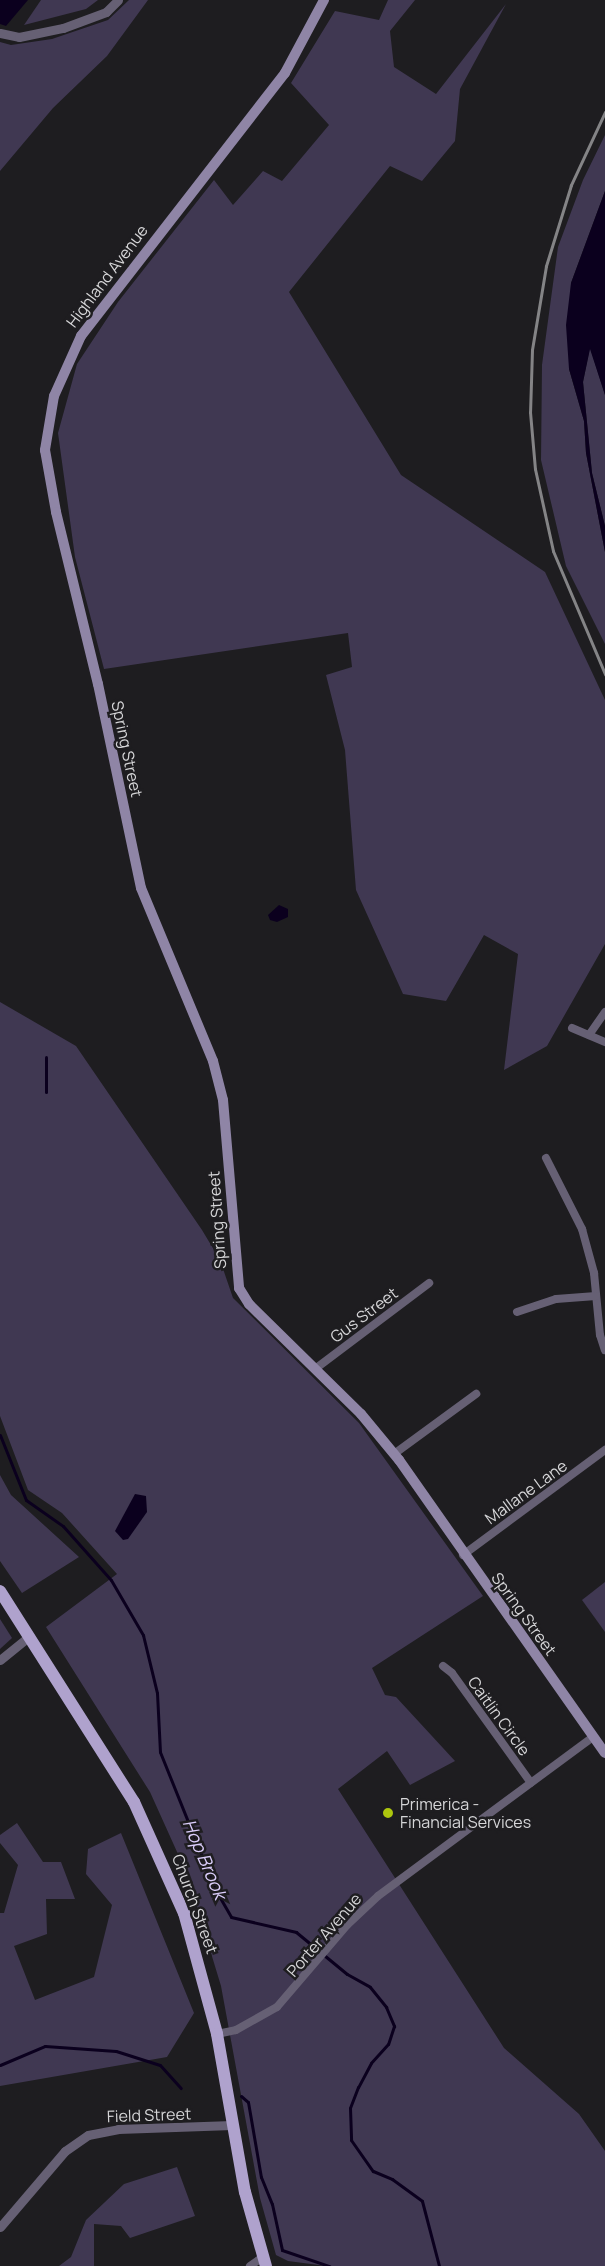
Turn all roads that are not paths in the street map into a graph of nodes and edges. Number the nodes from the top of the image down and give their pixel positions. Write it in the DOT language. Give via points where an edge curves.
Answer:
graph roads {
  1 [pos="118,0"];
  2 [pos="324,0"];
  3 [pos="0,33"];
  4 [pos="98,684"];
  5 [pos="605,1012"];
  6 [pos="572,1028"];
  7 [pos="589,1035"];
  8 [pos="605,1042"];
  9 [pos="546,1158"];
  10 [pos="429,1283"];
  11 [pos="596,1296"];
  12 [pos="517,1312"];
  13 [pos="605,1350"];
  14 [pos="315,1369"];
  15 [pos="476,1394"];
  16 [pos="605,1450"];
  17 [pos="394,1454"];
  18 [pos="463,1555"];
  19 [pos="0,1591"];
  20 [pos="30,1636"];
  21 [pos="0,1660"];
  22 [pos="443,1666"];
  23 [pos="593,1737"];
  24 [pos="605,1753"];
  25 [pos="531,1783"];
  26 [pos="217,2034"];
  27 [pos="232,2126"];
  28 [pos="0,2227"];
  29 [pos="265,2261"];
  30 [pos="250,2266"];
  1 -- 3 [label="street" via="106,12 63,28 19,37"];
  2 -- 4 [label="main road, Highland Avenue" via="285,73 81,336 54,396 45,450"];
  4 -- 14 [label="main road, Spring Street" via="141,888 213,1061 223,1100 239,1288 249,1304"];
  5 -- 7 [label="street"];
  6 -- 7 [label="street"];
  7 -- 8 [label="street"];
  9 -- 11 [label="street" via="582,1229"];
  10 -- 14 [label="street, Gus Street"];
  11 -- 12 [label="street" via="556,1299"];
  11 -- 13 [label="street"];
  14 -- 17 [label="main road, Spring Street" via="361,1414"];
  15 -- 17 [label="street"];
  16 -- 18 [label="street, Mallane Lane"];
  17 -- 18 [label="main road, Spring Street"];
  18 -- 23 [label="main road, Spring Street"];
  19 -- 20 [label="main road, Church Street"];
  20 -- 21 [label="street"];
  20 -- 26 [label="main road, Church Street" via="147,1827 184,1913"];
  22 -- 25 [label="street, Caitlin Circle"];
  23 -- 24 [label="main road, Spring Street"];
  23 -- 25 [label="street, Porter Avenue"];
  25 -- 26 [label="street, Porter Avenue" via="378,1896 267,2014 236,2030"];
  26 -- 27 [label="main road, Church Street"];
  27 -- 28 [label="street, Field Street" via="118,2129 88,2135 65,2151"];
  27 -- 29 [label="main road, Church Street"];
  29 -- 30 [label="street"];
}
